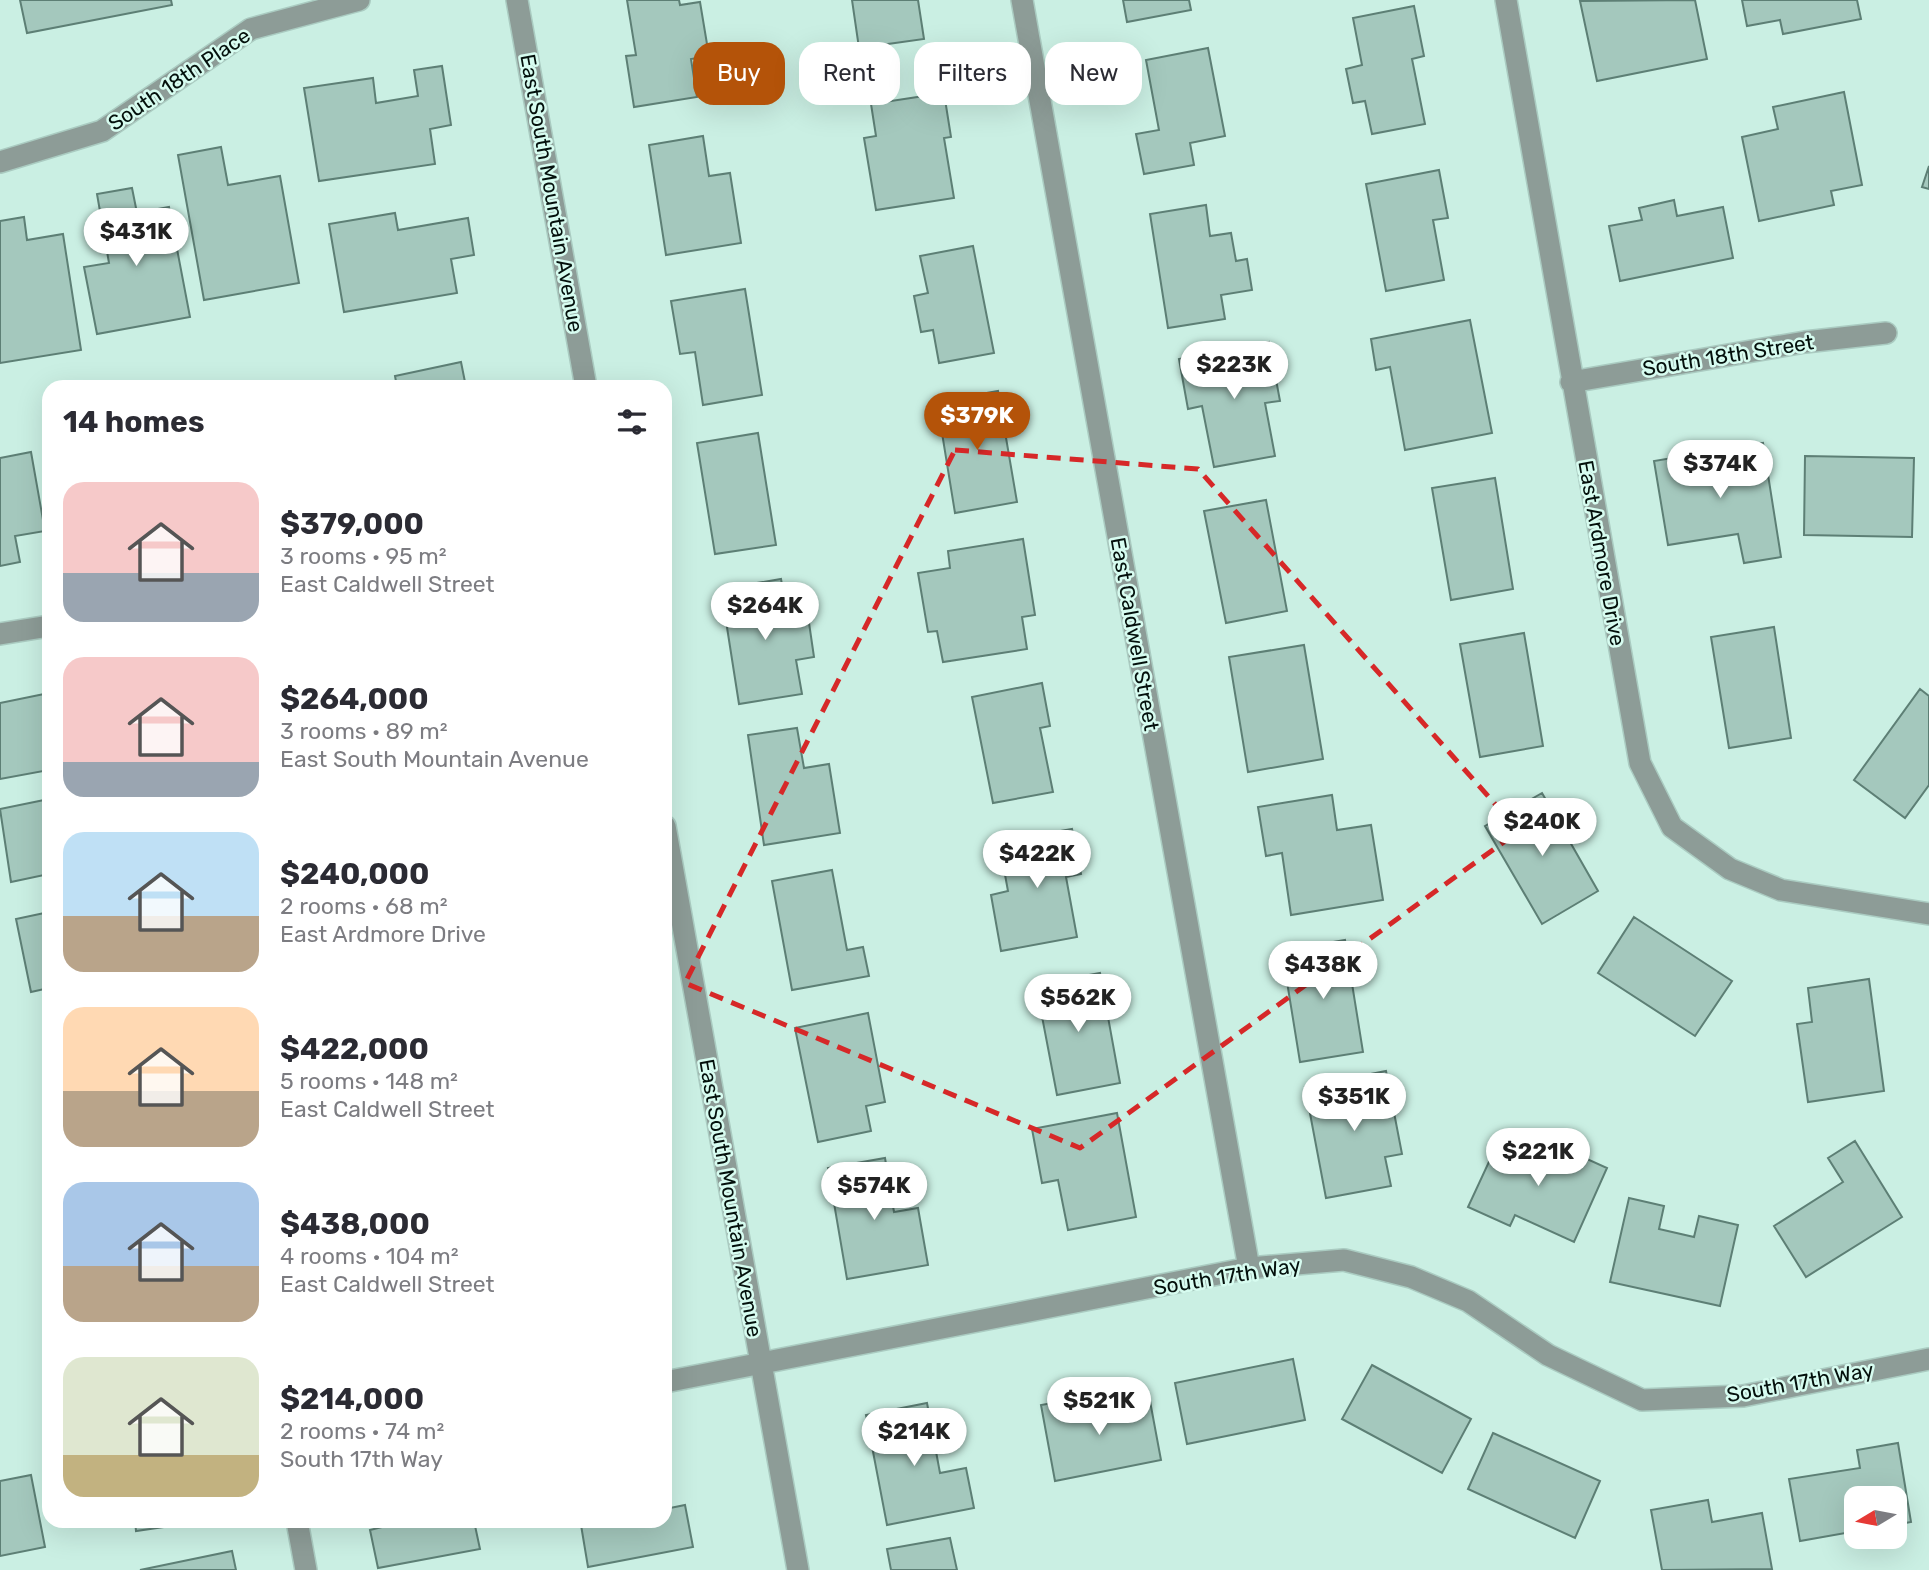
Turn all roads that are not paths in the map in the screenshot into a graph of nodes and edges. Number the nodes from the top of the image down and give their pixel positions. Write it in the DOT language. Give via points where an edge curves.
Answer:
graph roads {
  1 [pos="359,0"];
  2 [pos="517,0"];
  3 [pos="1022,0"];
  4 [pos="1506,0"];
  5 [pos="0,162"];
  6 [pos="1886,333"];
  7 [pos="585,380"];
  8 [pos="1571,382"];
  9 [pos="42,627"];
  10 [pos="0,634"];
  11 [pos="672,865"];
  12 [pos="1929,914"];
  13 [pos="1249,1268"];
  14 [pos="1929,1359"];
  15 [pos="761,1365"];
  16 [pos="672,1381"];
  17 [pos="298,1528"];
  18 [pos="306,1570"];
  19 [pos="798,1570"];
  1 -- 5 [label="street, South 18th Place" via="251,29 102,131"];
  2 -- 7 [label="street, East South Mountain Avenue"];
  3 -- 13 [label="street, East Caldwell Street"];
  4 -- 8 [label="street, East Ardmore Drive"];
  6 -- 8 [label="street, South 18th Street" via="1805,342"];
  8 -- 12 [label="street, East Ardmore Drive" via="1640,763 1672,827 1730,870 1781,890"];
  9 -- 10 [label="street"];
  11 -- 15 [label="street, East South Mountain Avenue"];
  13 -- 14 [label="street, South 17th Way" via="1344,1260 1411,1278 1468,1301 1548,1355 1642,1400 1743,1396"];
  13 -- 15 [label="street, South 17th Way"];
  15 -- 16 [label="street, South 17th Way"];
  15 -- 19 [label="street, East South Mountain Avenue"];
  17 -- 18 [label="street"];
}
